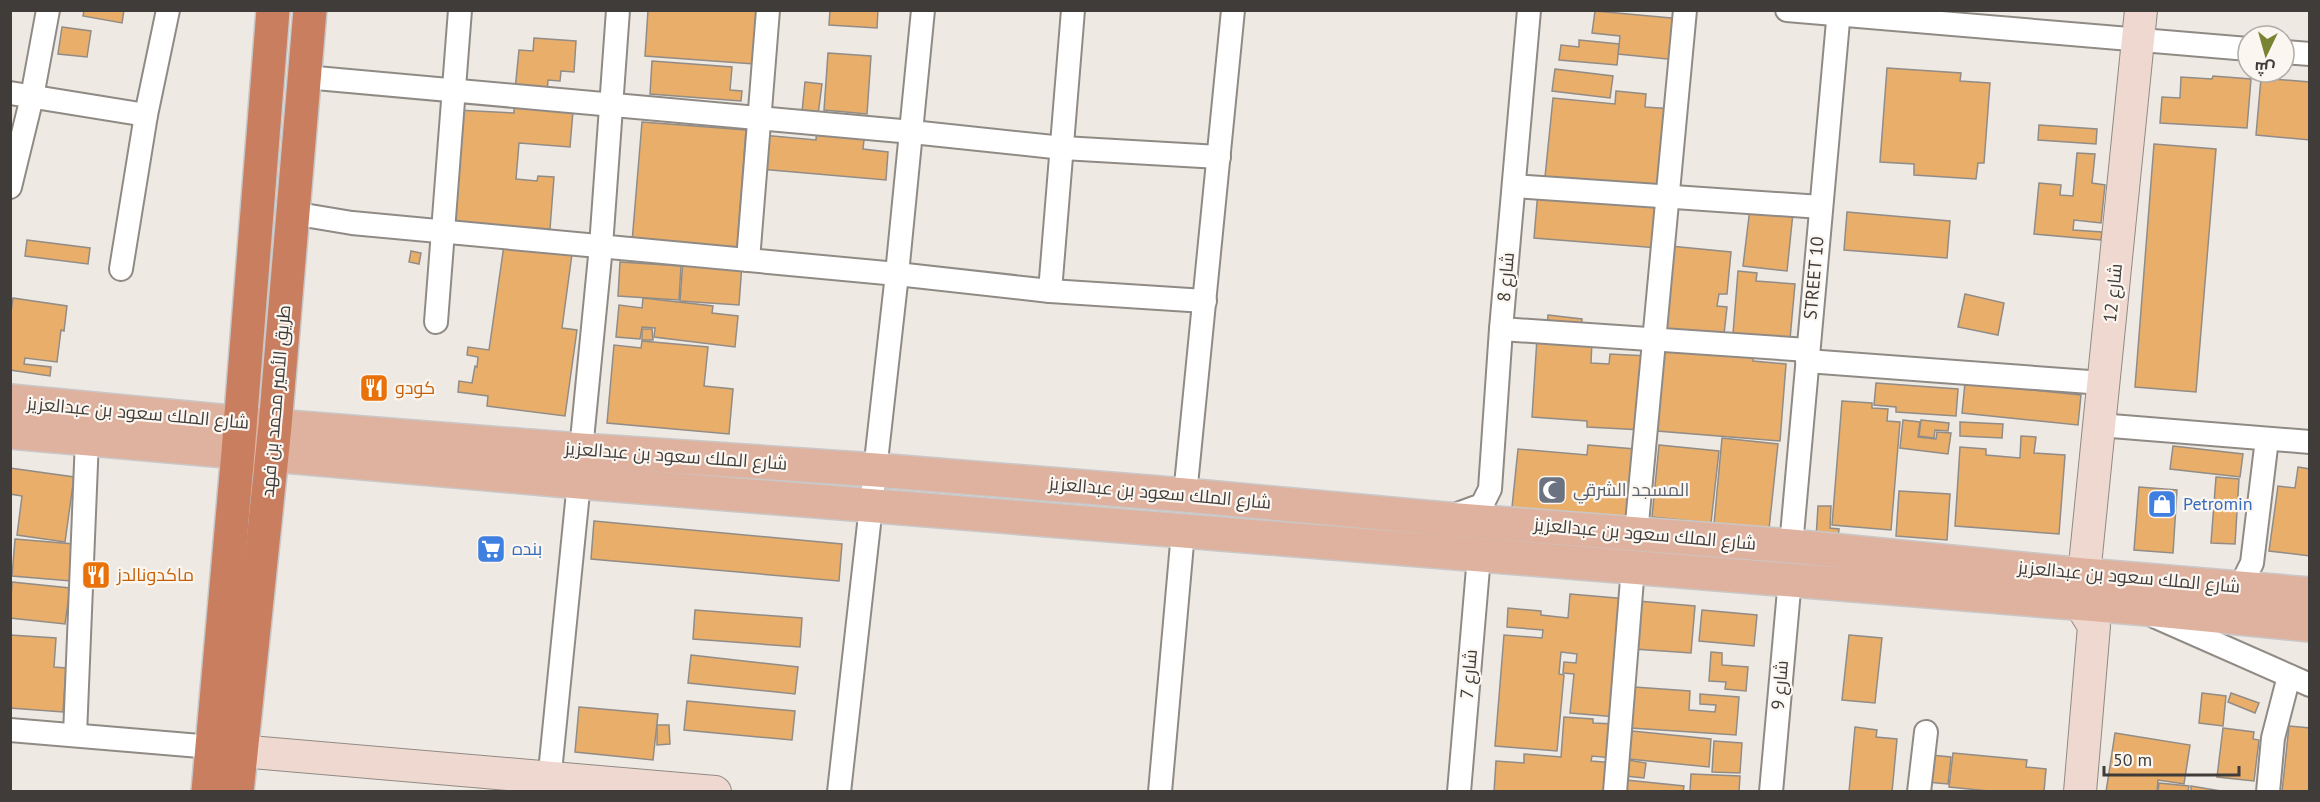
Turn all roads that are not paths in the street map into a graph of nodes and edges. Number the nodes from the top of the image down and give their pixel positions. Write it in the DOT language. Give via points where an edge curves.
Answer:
graph roads {
  1 [pos="48,10"];
  2 [pos="168,10"];
  3 [pos="310,10"];
  4 [pos="460,10"];
  5 [pos="618,10"];
  6 [pos="768,10"];
  7 [pos="923,10"];
  8 [pos="1073,10"];
  9 [pos="1233,10"];
  10 [pos="1529,10"];
  11 [pos="1685,10"];
  12 [pos="1786,10"];
  13 [pos="1839,13"];
  14 [pos="269,19"];
  15 [pos="1990,19"];
  16 [pos="2139,25"];
  17 [pos="2236,46"];
  18 [pos="305,77"];
  19 [pos="454,92"];
  20 [pos="21,95"];
  21 [pos="611,105"];
  22 [pos="146,116"];
  23 [pos="759,118"];
  24 [pos="912,132"];
  25 [pos="1063,148"];
  26 [pos="1219,157"];
  27 [pos="1514,186"];
  28 [pos="10,187"];
  29 [pos="1667,196"];
  30 [pos="1821,207"];
  31 [pos="292,213"];
  32 [pos="444,230"];
  33 [pos="601,246"];
  34 [pos="748,260"];
  35 [pos="121,269"];
  36 [pos="897,274"];
  37 [pos="1050,291"];
  38 [pos="1205,301"];
  39 [pos="436,322"];
  40 [pos="1501,329"];
  41 [pos="1654,340"];
  42 [pos="1807,356"];
  43 [pos="2103,383"];
  44 [pos="10,401"];
  45 [pos="2099,424"];
  46 [pos="10,432"];
  47 [pos="239,438"];
  48 [pos="87,439"];
  49 [pos="2267,439"];
  50 [pos="273,441"];
  51 [pos="2310,442"];
  52 [pos="581,450"];
  53 [pos="876,470"];
  54 [pos="579,482"];
  55 [pos="1185,495"];
  56 [pos="871,506"];
  57 [pos="1446,519"];
  58 [pos="1183,532"];
  59 [pos="1636,534"];
  60 [pos="1791,546"];
  61 [pos="1479,556"];
  62 [pos="1633,567"];
  63 [pos="1790,579"];
  64 [pos="2240,587"];
  65 [pos="2083,590"];
  66 [pos="2310,594"];
  67 [pos="2136,608"];
  68 [pos="2310,625"];
  69 [pos="2299,680"];
  70 [pos="10,730"];
  71 [pos="1926,732"];
  72 [pos="75,735"];
  73 [pos="226,749"];
  74 [pos="548,784"];
  75 [pos="234,791"];
  76 [pos="716,792"];
  77 [pos="839,792"];
  78 [pos="1160,792"];
  79 [pos="1459,792"];
  80 [pos="1615,792"];
  81 [pos="1771,792"];
  82 [pos="1919,792"];
  83 [pos="2080,792"];
  84 [pos="2268,792"];
  1 -- 20 [label="street"];
  2 -- 22 [label="street"];
  3 -- 18 [label="highway, طريق الأمير محمد بن فهد"];
  4 -- 19 [label="street"];
  5 -- 21 [label="street"];
  6 -- 23 [label="street"];
  7 -- 24 [label="street"];
  8 -- 25 [label="street"];
  9 -- 26 [label="street"];
  10 -- 27 [label="street, شارع 8"];
  11 -- 29 [label="street"];
  12 -- 13 [label="street"];
  13 -- 15 [label="street"];
  13 -- 30 [label="street, STREET 10"];
  14 -- 47 [label="highway, طريق الأمير محمد بن فهد"];
  15 -- 16 [label="street"];
  16 -- 17 [label="street"];
  16 -- 43 [label="street, شارع 12"];
  18 -- 19 [label="street"];
  18 -- 31 [label="highway, طريق الأمير محمد بن فهد"];
  19 -- 21 [label="street"];
  19 -- 32 [label="street"];
  20 -- 22 [label="street"];
  20 -- 28 [label="street"];
  21 -- 23 [label="street"];
  21 -- 33 [label="street"];
  22 -- 35 [label="street"];
  23 -- 24 [label="street"];
  23 -- 34 [label="street"];
  24 -- 25 [label="street"];
  24 -- 36 [label="street"];
  25 -- 26 [label="street"];
  25 -- 37 [label="street"];
  26 -- 38 [label="street"];
  27 -- 29 [label="street"];
  27 -- 40 [label="street, شارع 8"];
  29 -- 30 [label="street"];
  29 -- 41 [label="street"];
  30 -- 42 [label="street, STREET 10"];
  31 -- 32 [label="street" via="352,223"];
  31 -- 50 [label="highway, طريق الأمير محمد بن فهد"];
  32 -- 33 [label="street"];
  32 -- 39 [label="street"];
  33 -- 34 [label="street"];
  33 -- 52 [label="street"];
  34 -- 36 [label="street"];
  36 -- 37 [label="street"];
  36 -- 53 [label="street"];
  37 -- 38 [label="street"];
  38 -- 55 [label="street"];
  40 -- 41 [label="street"];
  40 -- 57 [label="street, شارع 8" via="1490,489 1482,505"];
  41 -- 42 [label="street"];
  41 -- 59 [label="street"];
  42 -- 43 [label="street"];
  42 -- 60 [label="street, STREET 10"];
  43 -- 45 [label="street, شارع 12"];
  44 -- 47 [label="main road, شارع الملك سعود بن عبدالعزيز"];
  45 -- 49 [label="street"];
  45 -- 65 [label="street, شارع 12"];
  46 -- 48 [label="main road, شارع الملك سعود بن عبدالعزيز"];
  47 -- 48 [label="main road, شارع الملك سعود بن عبدالعزيز"];
  47 -- 50 [label="main road, شارع الملك سعود بن عبدالعزيز"];
  47 -- 73 [label="highway, طريق الأمير محمد بن فهد"];
  48 -- 72 [label="street"];
  49 -- 51 [label="street"];
  49 -- 64 [label="street" via="2252,562"];
  50 -- 52 [label="main road, شارع الملك سعود بن عبدالعزيز"];
  50 -- 54 [label="main road, شارع الملك سعود بن عبدالعزيز"];
  50 -- 73 [label="highway, طريق الأمير محمد بن فهد"];
  52 -- 53 [label="main road, شارع الملك سعود بن عبدالعزيز"];
  53 -- 55 [label="main road, شارع الملك سعود بن عبدالعزيز"];
  53 -- 56 [label="street"];
  54 -- 56 [label="main road, شارع الملك سعود بن عبدالعزيز"];
  54 -- 74 [label="street"];
  55 -- 57 [label="main road, شارع الملك سعود بن عبدالعزيز"];
  56 -- 58 [label="main road, شارع الملك سعود بن عبدالعزيز"];
  56 -- 77 [label="street"];
  57 -- 59 [label="main road, شارع الملك سعود بن عبدالعزيز"];
  58 -- 61 [label="main road, شارع الملك سعود بن عبدالعزيز"];
  58 -- 78 [label="street"];
  59 -- 60 [label="main road, شارع الملك سعود بن عبدالعزيز"];
  60 -- 65 [label="main road, شارع الملك سعود بن عبدالعزيز"];
  61 -- 62 [label="main road, شارع الملك سعود بن عبدالعزيز"];
  61 -- 79 [label="street, شارع 7"];
  62 -- 63 [label="main road, شارع الملك سعود بن عبدالعزيز"];
  62 -- 80 [label="street"];
  63 -- 65 [label="main road, شارع الملك سعود بن عبدالعزيز"];
  63 -- 81 [label="street, شارع 9"];
  64 -- 65 [label="main road, شارع الملك سعود بن عبدالعزيز"];
  64 -- 66 [label="main road, شارع الملك سعود بن عبدالعزيز"];
  65 -- 67 [label="main road, شارع الملك سعود بن عبدالعزيز"];
  65 -- 83 [label="street" via="2094,626"];
  67 -- 68 [label="main road, شارع الملك سعود بن عبدالعزيز"];
  67 -- 69 [label="street"];
  69 -- 84 [label="street" via="2273,738"];
  70 -- 72 [label="street"];
  71 -- 82 [label="street"];
  72 -- 73 [label="street"];
  73 -- 74 [label="street"];
  73 -- 75 [label="highway, طريق الأمير محمد بن فهد"];
  74 -- 76 [label="street"];
}
